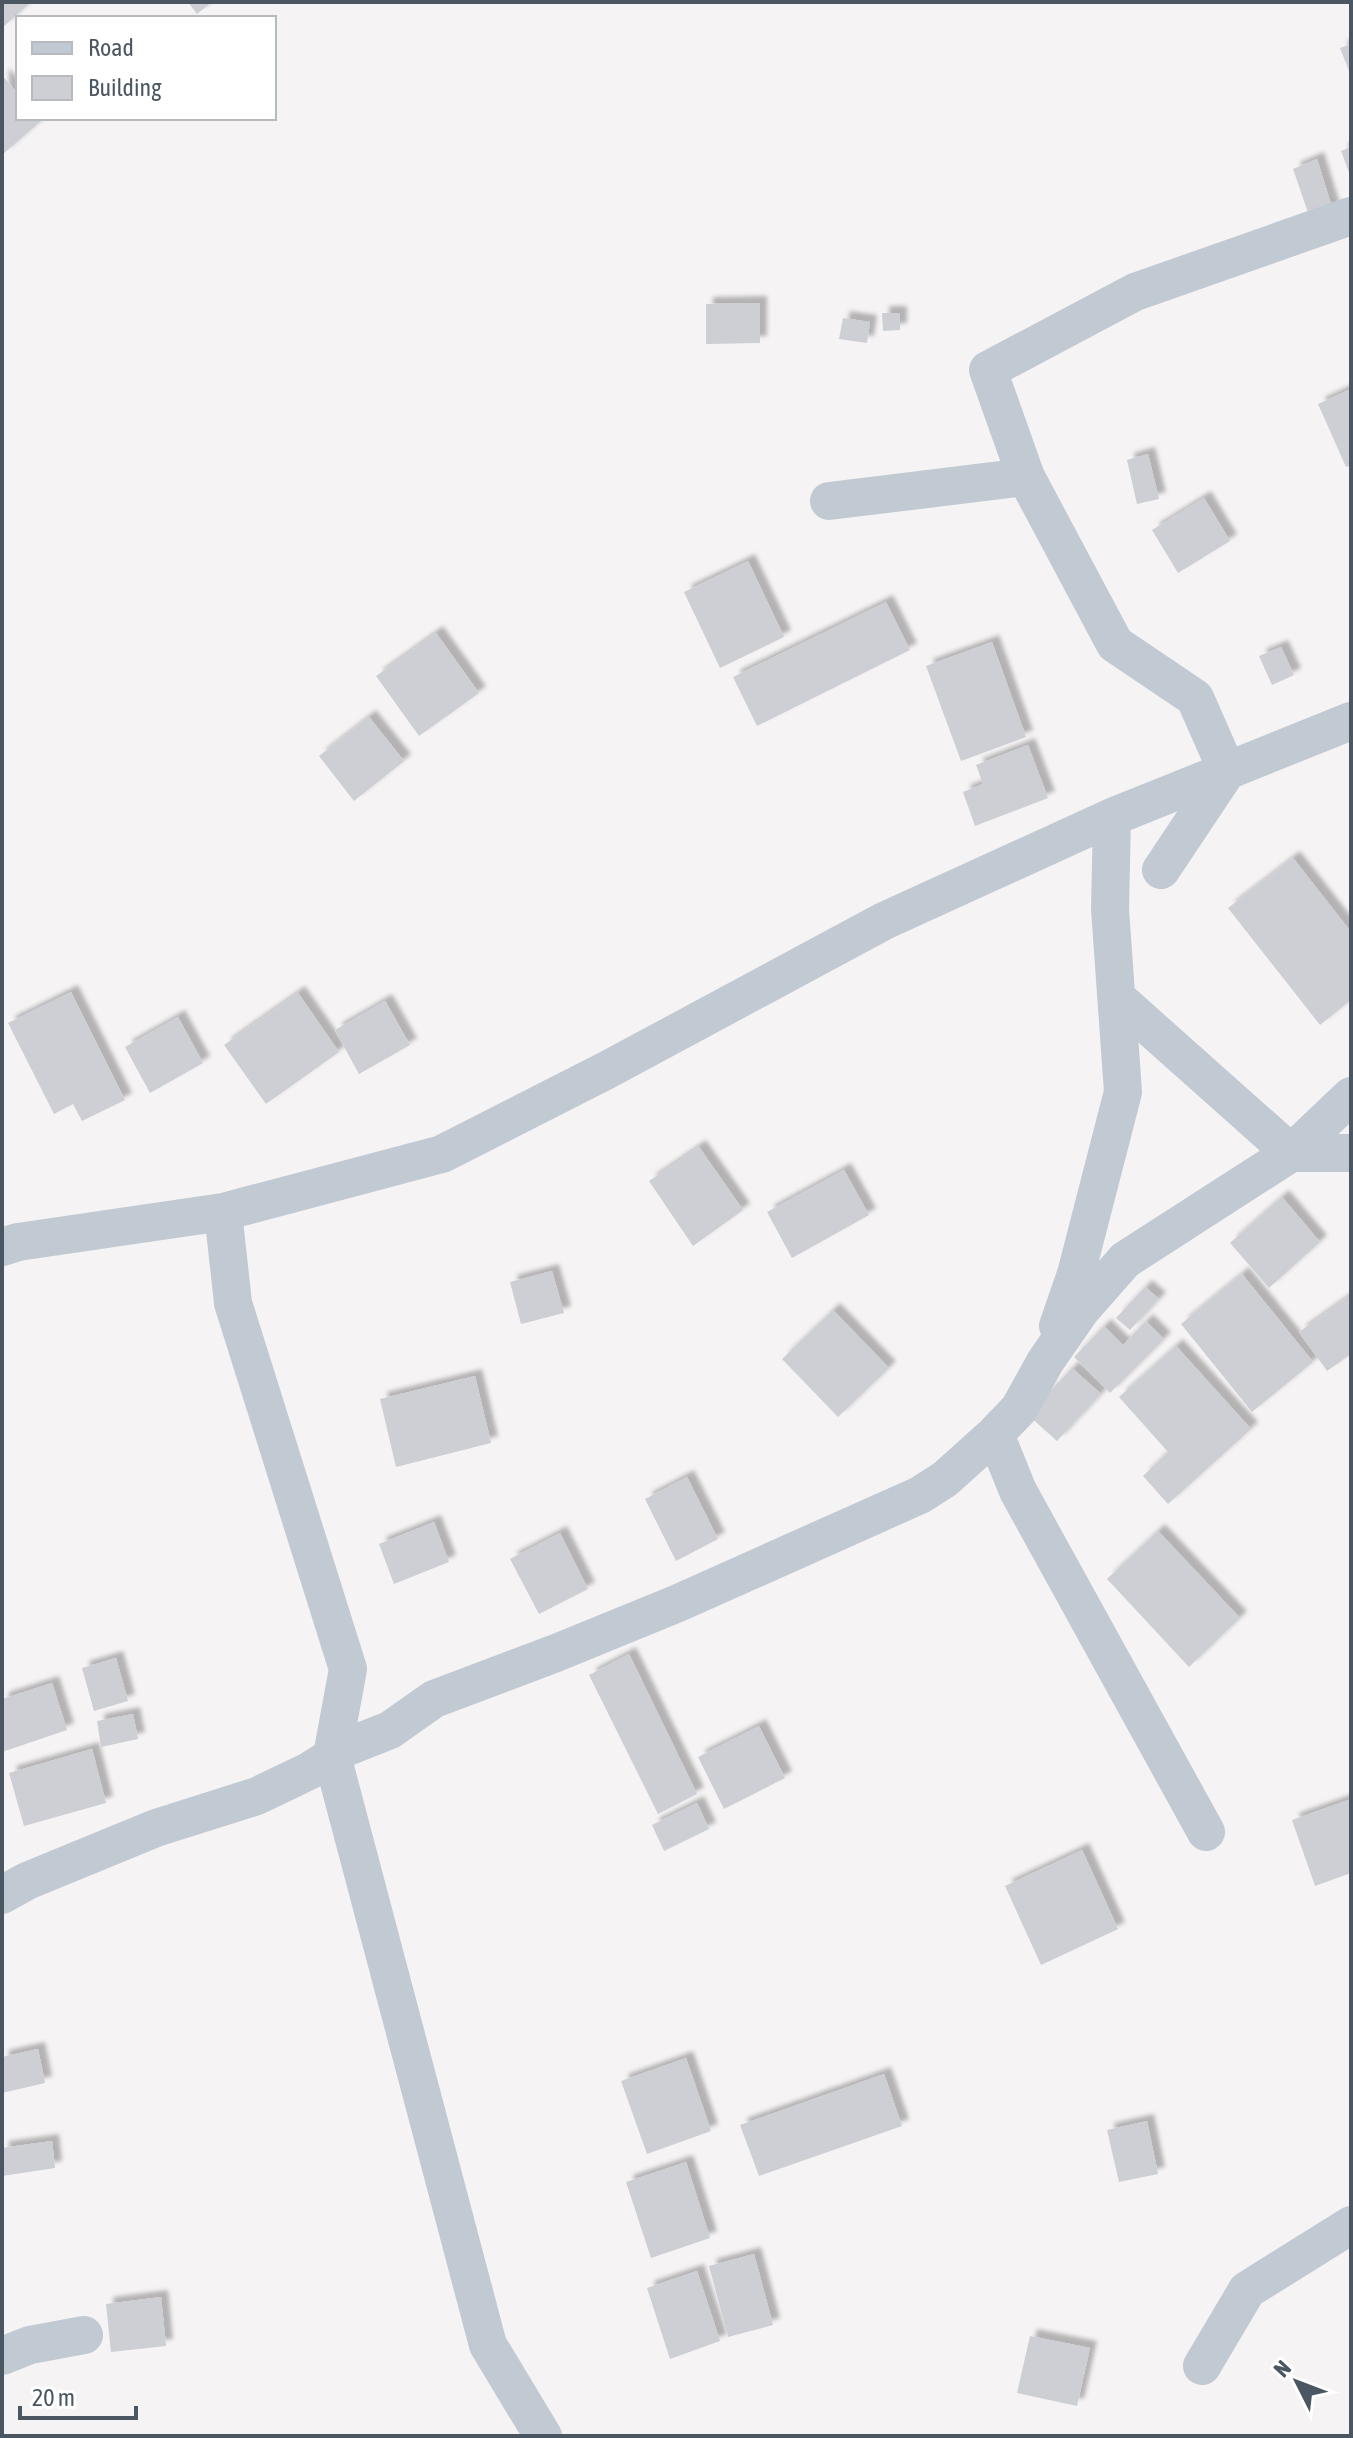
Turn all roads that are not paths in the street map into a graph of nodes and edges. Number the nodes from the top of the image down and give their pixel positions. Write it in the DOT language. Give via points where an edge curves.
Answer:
graph roads {
  1 [pos="1351,216"];
  2 [pos="1026,477"];
  3 [pos="829,501"];
  4 [pos="1351,721"];
  5 [pos="1227,771"];
  6 [pos="1112,817"];
  7 [pos="1161,870"];
  8 [pos="1117,998"];
  9 [pos="1351,1096"];
  10 [pos="1291,1153"];
  11 [pos="1351,1153"];
  12 [pos="223,1212"];
  13 [pos="2,1247"];
  14 [pos="1045,1362"];
  15 [pos="995,1434"];
  16 [pos="332,1756"];
  17 [pos="1206,1832"];
  18 [pos="2,1895"];
  19 [pos="1351,2225"];
  20 [pos="84,2335"];
  21 [pos="2,2356"];
  22 [pos="1202,2366"];
  23 [pos="543,2436"];
  1 -- 2 [label="street" via="1135,292 988,370"];
  2 -- 3 [label="street"];
  2 -- 5 [label="street" via="1115,644 1195,698"];
  4 -- 5 [label="street"];
  5 -- 6 [label="street"];
  5 -- 7 [label="street"];
  6 -- 8 [label="street" via="1110,909"];
  6 -- 12 [label="street" via="884,921 442,1154"];
  8 -- 10 [label="street"];
  8 -- 14 [label="street" via="1123,1092 1076,1274"];
  9 -- 10 [label="street"];
  10 -- 11 [label="street"];
  10 -- 14 [label="street" via="1125,1260"];
  12 -- 13 [label="street"];
  12 -- 16 [label="street" via="233,1303 348,1669"];
  14 -- 15 [label="street" via="1019,1409"];
  15 -- 16 [label="street" via="920,1495 676,1604 434,1699 390,1730"];
  15 -- 17 [label="street" via="1018,1491"];
  16 -- 18 [label="street" via="257,1796 144,1833"];
  16 -- 23 [label="street" via="488,2345"];
  19 -- 22 [label="street" via="1247,2290"];
  20 -- 21 [label="street"];
}
